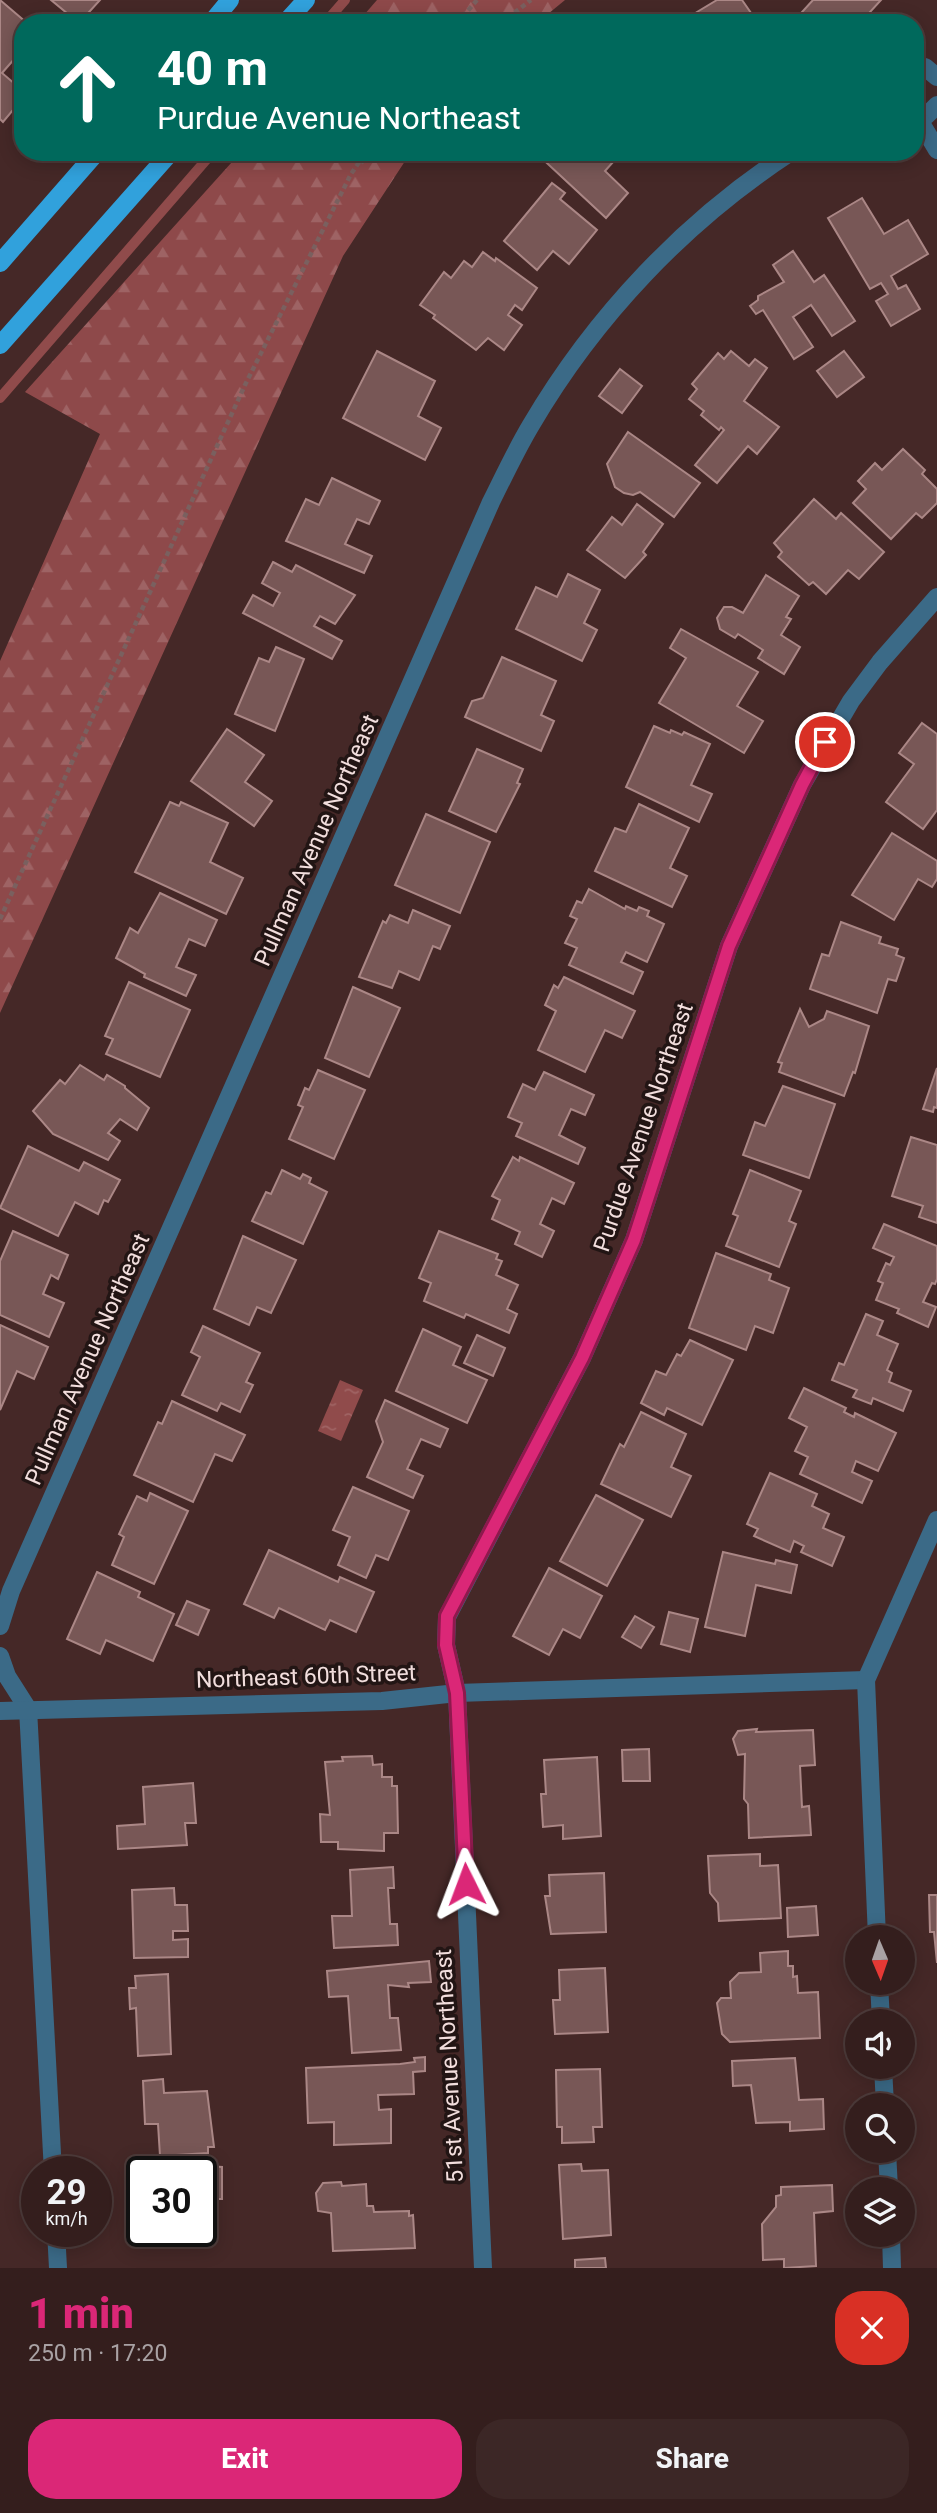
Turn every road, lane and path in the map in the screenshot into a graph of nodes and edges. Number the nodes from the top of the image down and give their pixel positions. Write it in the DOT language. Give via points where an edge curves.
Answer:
graph roads {
  1 [pos="230,0"];
  2 [pos="306,0"];
  3 [pos="477,0"];
  4 [pos="531,0"];
  5 [pos="218,14"];
  6 [pos="293,14"];
  7 [pos="465,14"];
  8 [pos="513,14"];
  9 [pos="924,129"];
  10 [pos="937,150"];
  11 [pos="89,161"];
  12 [pos="163,161"];
  13 [pos="360,161"];
  14 [pos="363,161"];
  15 [pos="777,161"];
  16 [pos="351,174"];
  17 [pos="0,263"];
  18 [pos="0,345"];
  19 [pos="937,597"];
  20 [pos="0,919"];
  21 [pos="937,1520"];
  22 [pos="0,1626"];
  23 [pos="0,1656"];
  24 [pos="866,1680"];
  25 [pos="457,1693"];
  26 [pos="29,1709"];
  27 [pos="0,1711"];
  28 [pos="876,1925"];
  29 [pos="52,2156"];
  30 [pos="57,2247"];
  31 [pos="891,2247"];
  32 [pos="58,2268"];
  33 [pos="483,2268"];
  34 [pos="892,2268"];
  1 -- 5 [label="main road"];
  2 -- 6 [label="main road"];
  3 -- 7 [label="path"];
  4 -- 8 [label="path"];
  9 -- 10 [label="street"];
  11 -- 17 [label="main road"];
  12 -- 18 [label="main road"];
  13 -- 16 [label="path"];
  14 -- 16 [label="path"];
  15 -- 22 [label="street, Pullman Avenue Northeast" via="691,228 631,289 577,355 530,426 491,502 11,1591"];
  16 -- 20 [label="path" via="245,385"];
  19 -- 25 [label="street, Purdue Avenue Northeast" via="880,662 825,742 729,946 634,1240 582,1358 447,1616 446,1645"];
  21 -- 24 [label="street"];
  23 -- 26 [label="street"];
  24 -- 25 [label="street, Northeast 60th Street"];
  24 -- 28 [label="street"];
  25 -- 26 [label="street, Northeast 60th Street" via="382,1701"];
  25 -- 33 [label="street, 51st Avenue Northeast"];
  26 -- 27 [label="street, Northeast 60th Street"];
  26 -- 29 [label="street"];
  30 -- 32 [label="street"];
  31 -- 34 [label="street"];
}
